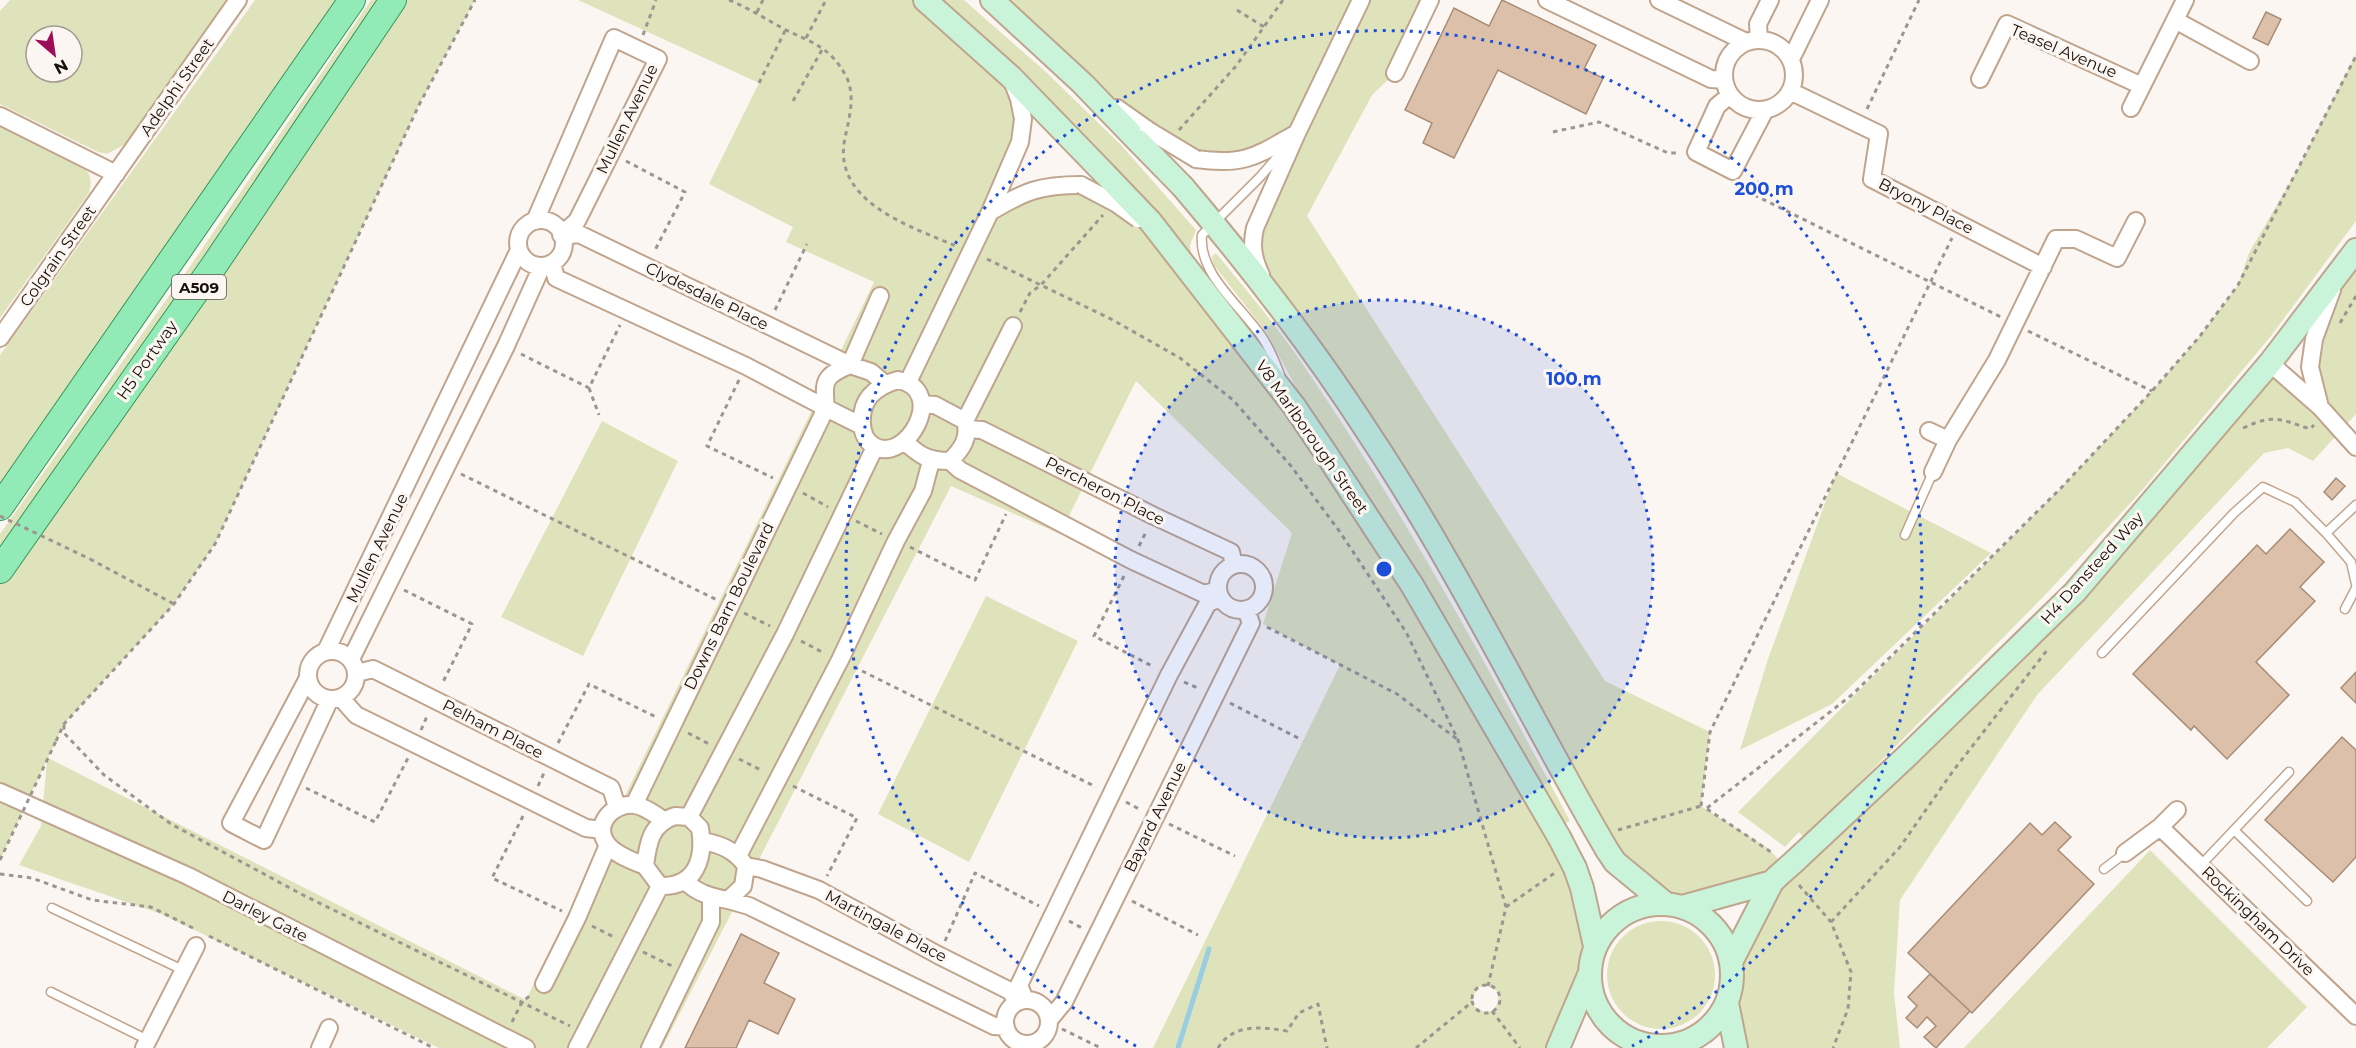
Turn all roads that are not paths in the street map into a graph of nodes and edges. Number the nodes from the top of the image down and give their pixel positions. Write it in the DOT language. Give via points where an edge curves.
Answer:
graph roads {
  1 [pos="238,0"];
  2 [pos="352,0"];
  3 [pos="393,0"];
  4 [pos="925,0"];
  5 [pos="992,0"];
  6 [pos="1361,0"];
  7 [pos="1430,0"];
  8 [pos="1547,0"];
  9 [pos="1659,0"];
  10 [pos="1770,0"];
  11 [pos="1820,0"];
  12 [pos="2185,0"];
  13 [pos="2175,20"];
  14 [pos="1753,41"];
  15 [pos="1791,59"];
  16 [pos="2250,60"];
  17 [pos="1395,74"];
  18 [pos="1011,77"];
  19 [pos="1980,79"];
  20 [pos="2142,86"];
  21 [pos="1727,88"];
  22 [pos="1790,92"];
  23 [pos="2131,108"];
  24 [pos="1765,110"];
  25 [pos="0,116"];
  26 [pos="1297,133"];
  27 [pos="1143,136"];
  28 [pos="116,174"];
  29 [pos="990,212"];
  30 [pos="535,221"];
  31 [pos="2136,221"];
  32 [pos="1213,223"];
  33 [pos="1152,227"];
  34 [pos="562,236"];
  35 [pos="519,250"];
  36 [pos="2356,250"];
  37 [pos="547,265"];
  38 [pos="2043,267"];
  39 [pos="2336,278"];
  40 [pos="1269,292"];
  41 [pos="880,296"];
  42 [pos="1013,327"];
  43 [pos="0,338"];
  44 [pos="2270,363"];
  45 [pos="850,365"];
  46 [pos="908,382"];
  47 [pos="885,384"];
  48 [pos="922,404"];
  49 [pos="1294,406"];
  50 [pos="826,408"];
  51 [pos="2323,410"];
  52 [pos="966,425"];
  53 [pos="862,426"];
  54 [pos="1929,431"];
  55 [pos="1948,440"];
  56 [pos="904,441"];
  57 [pos="875,447"];
  58 [pos="2356,447"];
  59 [pos="932,461"];
  60 [pos="950,461"];
  61 [pos="1933,472"];
  62 [pos="2356,505"];
  63 [pos="0,507"];
  64 [pos="2326,533"];
  65 [pos="1905,535"];
  66 [pos="1234,565"];
  67 [pos="0,570"];
  68 [pos="2356,586"];
  69 [pos="1220,594"];
  70 [pos="2345,609"];
  71 [pos="1248,616"];
  72 [pos="326,651"];
  73 [pos="2102,653"];
  74 [pos="354,666"];
  75 [pos="308,678"];
  76 [pos="336,698"];
  77 [pos="2289,772"];
  78 [pos="0,792"];
  79 [pos="634,805"];
  80 [pos="616,807"];
  81 [pos="2177,810"];
  82 [pos="689,817"];
  83 [pos="663,820"];
  84 [pos="2160,827"];
  85 [pos="2234,830"];
  86 [pos="605,838"];
  87 [pos="702,841"];
  88 [pos="2126,853"];
  89 [pos="742,861"];
  90 [pos="645,866"];
  91 [pos="2200,866"];
  92 [pos="2104,869"];
  93 [pos="1784,872"];
  94 [pos="685,881"];
  95 [pos="660,886"];
  96 [pos="719,898"];
  97 [pos="2307,901"];
  98 [pos="1674,905"];
  99 [pos="52,908"];
  100 [pos="196,946"];
  101 [pos="1595,946"];
  102 [pos="1731,962"];
  103 [pos="183,970"];
  104 [pos="1589,974"];
  105 [pos="544,984"];
  106 [pos="51,992"];
  107 [pos="1022,1001"];
  108 [pos="1727,1003"];
  109 [pos="2356,1016"];
  110 [pos="1049,1024"];
  111 [pos="1006,1027"];
  112 [pos="329,1028"];
  113 [pos="581,1041"];
  114 [pos="146,1044"];
  115 [pos="1032,1046"];
  116 [pos="1642,1046"];
  117 [pos="320,1048"];
  118 [pos="526,1048"];
  119 [pos="650,1048"];
  120 [pos="1558,1048"];
  121 [pos="1736,1048"];
  1 -- 28 [label="street, Adelphi Street"];
  2 -- 63 [label="main road, A509"];
  3 -- 67 [label="main road, H5 Portway / A509" via="215,264"];
  4 -- 18 [label="main road, V8 Marlborough Street"];
  5 -- 27 [label="main road"];
  6 -- 26 [label="street"];
  7 -- 17 [label="street"];
  8 -- 21 [label="street"];
  9 -- 14 [label="street"];
  10 -- 14 [label="street"];
  11 -- 15 [label="street"];
  12 -- 13 [label="street"];
  13 -- 16 [label="street"];
  13 -- 20 [label="street"];
  14 -- 15 [label="street" via="1778,45"];
  14 -- 21 [label="street" via="1736,48 1728,57 1724,68"];
  15 -- 22 [label="street" via="1794,81"];
  18 -- 29 [label="street" via="1023,119 1020,142"];
  18 -- 33 [label="main road, V8 Marlborough Street, bridge"];
  19 -- 20 [label="street, Teasel Avenue" via="2007,24"];
  20 -- 23 [label="street"];
  21 -- 24 [label="street" via="1745,108"];
  21 -- 24 [label="street" via="1696,152 1733,171"];
  22 -- 24 [label="street"];
  22 -- 38 [label="street, Bryony Place" via="1879,134 1872,179"];
  25 -- 28 [label="street"];
  26 -- 27 [label="street, bridge" via="1251,158 1223,163 1196,159"];
  26 -- 32 [label="lane"];
  26 -- 40 [label="street" via="1255,228 1252,244 1254,261"];
  27 -- 32 [label="main road, bridge"];
  28 -- 43 [label="street, Colgrain Street"];
  29 -- 33 [label="street, bridge" via="1020,194 1081,185"];
  29 -- 46 [label="street"];
  30 -- 34 [label="street" via="550,222"];
  30 -- 34 [label="street, Mullen Avenue" via="614,38 658,59 577,221"];
  30 -- 35 [label="street" via="521,232"];
  31 -- 38 [label="street" via="2117,258 2076,238 2056,239"];
  32 -- 40 [label="main road"];
  32 -- 49 [label="lane" via="1202,235 1201,247 1211,272 1261,335"];
  33 -- 49 [label="main road, V8 Marlborough Street"];
  34 -- 37 [label="street" via="561,255"];
  34 -- 45 [label="street, Clydesdale Place" via="579,234"];
  35 -- 37 [label="street" via="534,265"];
  35 -- 72 [label="street, Mullen Avenue"];
  36 -- 39 [label="main road, H4 Dansteed Way"];
  37 -- 50 [label="street" via="556,278 746,366"];
  37 -- 74 [label="street, Mullen Avenue" via="388,583"];
  38 -- 55 [label="street" via="1997,360"];
  39 -- 44 [label="main road, H4 Dansteed Way"];
  39 -- 51 [label="street" via="2314,339 2310,367"];
  40 -- 98 [label="main road, bridge" via="1370,435 1450,566 1606,850 1615,862"];
  41 -- 45 [label="street"];
  42 -- 52 [label="street"];
  44 -- 51 [label="street"];
  44 -- 93 [label="main road, H4 Dansteed Way" via="2075,592"];
  45 -- 47 [label="street, Clydesdale Place" via="871,372"];
  45 -- 50 [label="street" via="831,373 824,388"];
  46 -- 47 [label="street"];
  46 -- 48 [label="street" via="917,390"];
  47 -- 53 [label="street" via="869,397"];
  48 -- 52 [label="street, Percheron Place" via="935,405"];
  48 -- 56 [label="street" via="913,433"];
  49 -- 101 [label="main road, V8 Marlborough Street, bridge" via="1412,585 1559,837 1582,888"];
  50 -- 53 [label="street"];
  50 -- 79 [label="street, Downs Barn Boulevard"];
  51 -- 58 [label="street"];
  52 -- 60 [label="street" via="964,448"];
  52 -- 66 [label="street, Percheron Place" via="1231,552"];
  53 -- 57 [label="street" via="867,440"];
  54 -- 55 [label="street"];
  55 -- 61 [label="street"];
  56 -- 57 [label="street" via="891,449"];
  56 -- 59 [label="street"];
  57 -- 82 [label="street" via="785,634"];
  59 -- 60 [label="street"];
  59 -- 89 [label="street" via="923,491"];
  60 -- 69 [label="street" via="960,470 1131,560 1204,594"];
  61 -- 65 [label="lane"];
  62 -- 64 [label="lane"];
  64 -- 68 [label="lane" via="2351,562"];
  64 -- 73 [label="lane" via="2295,502 2263,488 2234,513"];
  66 -- 69 [label="street" via="1222,574"];
  66 -- 71 [label="street" via="1251,566 1263,579 1262,598"];
  68 -- 70 [label="lane"];
  69 -- 71 [label="street" via="1228,606"];
  69 -- 107 [label="street" via="1208,603 1169,675 1053,913 1019,985"];
  71 -- 110 [label="street, Bayard Avenue" via="1097,936"];
  72 -- 74 [label="street" via="343,653"];
  72 -- 75 [label="street" via="312,662"];
  74 -- 76 [label="street" via="352,689"];
  74 -- 80 [label="street, Pelham Place" via="374,669 611,788"];
  75 -- 76 [label="street" via="316,693"];
  75 -- 76 [label="street" via="231,823 264,840"];
  76 -- 86 [label="street" via="356,715"];
  77 -- 85 [label="lane"];
  78 -- 118 [label="street, Darley Gate" via="188,876"];
  79 -- 80 [label="street"];
  79 -- 83 [label="street"];
  80 -- 86 [label="street" via="605,817"];
  81 -- 84 [label="street"];
  82 -- 83 [label="street"];
  82 -- 87 [label="street" via="700,828"];
  83 -- 90 [label="street" via="653,833"];
  84 -- 88 [label="street"];
  84 -- 91 [label="street, Rockingham Drive"];
  85 -- 91 [label="lane"];
  85 -- 97 [label="lane"];
  86 -- 90 [label="street" via="630,860"];
  86 -- 105 [label="street" via="577,918"];
  87 -- 89 [label="street, Martingale Place" via="717,844"];
  87 -- 94 [label="street" via="695,870"];
  88 -- 92 [label="lane"];
  89 -- 96 [label="street" via="744,886"];
  89 -- 107 [label="street, Martingale Place" via="819,890 1010,991"];
  90 -- 95 [label="street"];
  91 -- 109 [label="street, Rockingham Drive"];
  93 -- 98 [label="main road, H4 Dansteed Way"];
  93 -- 102 [label="main road, H4 Dansteed Way"];
  94 -- 95 [label="street"];
  94 -- 96 [label="street" via="693,890"];
  95 -- 113 [label="street"];
  96 -- 111 [label="street" via="748,906 994,1026"];
  96 -- 119 [label="street"];
  98 -- 101 [label="main road" via="1644,905 1624,914 1607,928"];
  98 -- 102 [label="main road" via="1700,915 1714,927"];
  99 -- 103 [label="lane"];
  100 -- 103 [label="street"];
  101 -- 104 [label="main road"];
  102 -- 108 [label="main road"];
  103 -- 114 [label="street"];
  104 -- 116 [label="main road" via="1592,996 1602,1017"];
  104 -- 120 [label="main road"];
  106 -- 114 [label="lane"];
  107 -- 110 [label="street" via="1040,1004"];
  107 -- 111 [label="street" via="1006,1014"];
  108 -- 116 [label="main road" via="1715,1022 1698,1036 1677,1044"];
  108 -- 121 [label="main road"];
  110 -- 115 [label="street" via="1042,1039"];
  111 -- 115 [label="street" via="1012,1039"];
  112 -- 117 [label="street"];
}
